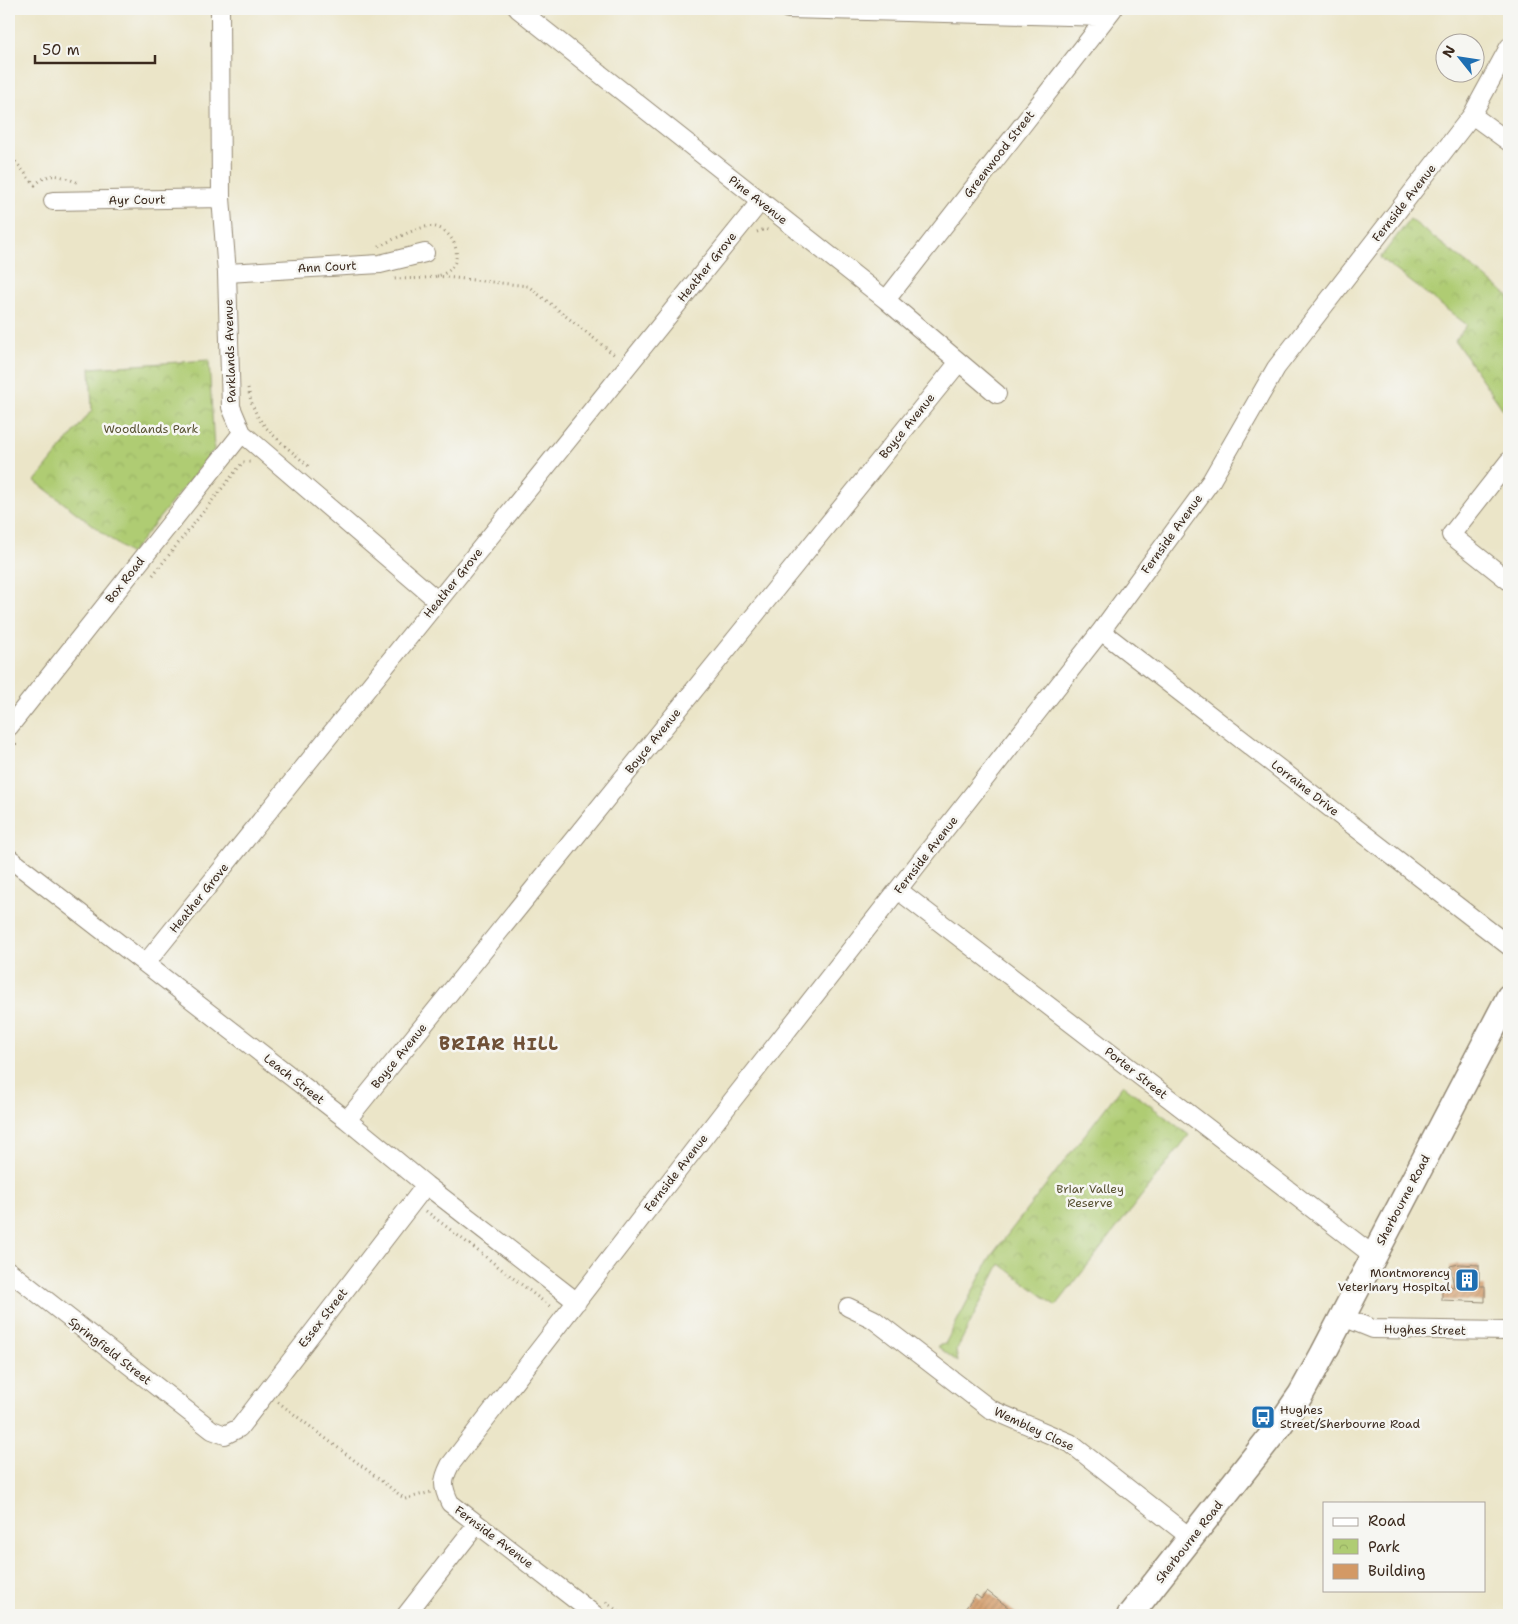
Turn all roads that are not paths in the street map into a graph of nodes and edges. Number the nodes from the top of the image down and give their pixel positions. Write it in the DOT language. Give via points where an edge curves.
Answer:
graph roads {
  1 [pos="220,9"];
  2 [pos="518,9"];
  3 [pos="788,9"];
  4 [pos="1110,13"];
  5 [pos="1509,47"];
  6 [pos="1472,115"];
  7 [pos="1509,142"];
  8 [pos="221,198"];
  9 [pos="53,201"];
  10 [pos="760,202"];
  11 [pos="425,253"];
  12 [pos="227,273"];
  13 [pos="886,300"];
  14 [pos="959,362"];
  15 [pos="997,394"];
  16 [pos="242,433"];
  17 [pos="1509,461"];
  18 [pos="1509,581"];
  19 [pos="438,601"];
  20 [pos="1101,631"];
  21 [pos="14,733"];
  22 [pos="9,858"];
  23 [pos="898,890"];
  24 [pos="1509,946"];
  25 [pos="146,963"];
  26 [pos="1509,997"];
  27 [pos="347,1120"];
  28 [pos="426,1185"];
  29 [pos="1374,1256"];
  30 [pos="9,1271"];
  31 [pos="570,1297"];
  32 [pos="848,1307"];
  33 [pos="1343,1317"];
  34 [pos="1509,1331"];
  35 [pos="212,1430"];
  36 [pos="477,1524"];
  37 [pos="1191,1538"];
  38 [pos="406,1615"];
  39 [pos="595,1615"];
  40 [pos="1130,1615"];
  1 -- 8 [label="street, Parklands Avenue"];
  2 -- 10 [label="street, Pine Avenue"];
  3 -- 4 [label="street"];
  4 -- 13 [label="street, Greenwood Street"];
  5 -- 6 [label="street, Fernside Avenue"];
  6 -- 7 [label="street"];
  6 -- 20 [label="street, Fernside Avenue" via="1276,368 1211,482"];
  8 -- 9 [label="street, Ayr Court"];
  8 -- 12 [label="street, Parklands Avenue"];
  10 -- 13 [label="street, Pine Avenue"];
  10 -- 19 [label="street, Heather Grove"];
  11 -- 12 [label="street, Ann Court" via="380,264"];
  12 -- 16 [label="street, Parklands Avenue" via="232,407"];
  13 -- 14 [label="street, Pine Avenue"];
  14 -- 15 [label="street, Pine Avenue"];
  14 -- 27 [label="street, Boyce Avenue"];
  16 -- 19 [label="street, Parklands Avenue"];
  16 -- 21 [label="street, Box Road"];
  17 -- 18 [label="street" via="1450,535"];
  19 -- 25 [label="street, Heather Grove"];
  20 -- 23 [label="street, Fernside Avenue"];
  20 -- 24 [label="street, Lorraine Drive"];
  22 -- 25 [label="street, Leach Street"];
  23 -- 29 [label="street, Porter Street"];
  23 -- 31 [label="street, Fernside Avenue" via="731,1102"];
  25 -- 27 [label="street, Leach Street"];
  26 -- 29 [label="main road, Sherbourne Road"];
  27 -- 28 [label="street, Leach Street"];
  28 -- 31 [label="street, Leach Street"];
  28 -- 35 [label="street, Essex Street" via="239,1428 225,1435"];
  29 -- 33 [label="main road, Sherbourne Road"];
  30 -- 35 [label="street, Springfield Street"];
  31 -- 36 [label="street, Fernside Avenue" via="450,1465 436,1491"];
  32 -- 37 [label="street, Wembley Close" via="873,1319 990,1409 1070,1443"];
  33 -- 34 [label="street, Hughes Street" via="1373,1329"];
  33 -- 37 [label="main road, Sherbourne Road" via="1290,1410"];
  36 -- 38 [label="street"];
  36 -- 39 [label="street, Fernside Avenue"];
  37 -- 40 [label="main road, Sherbourne Road"];
}
